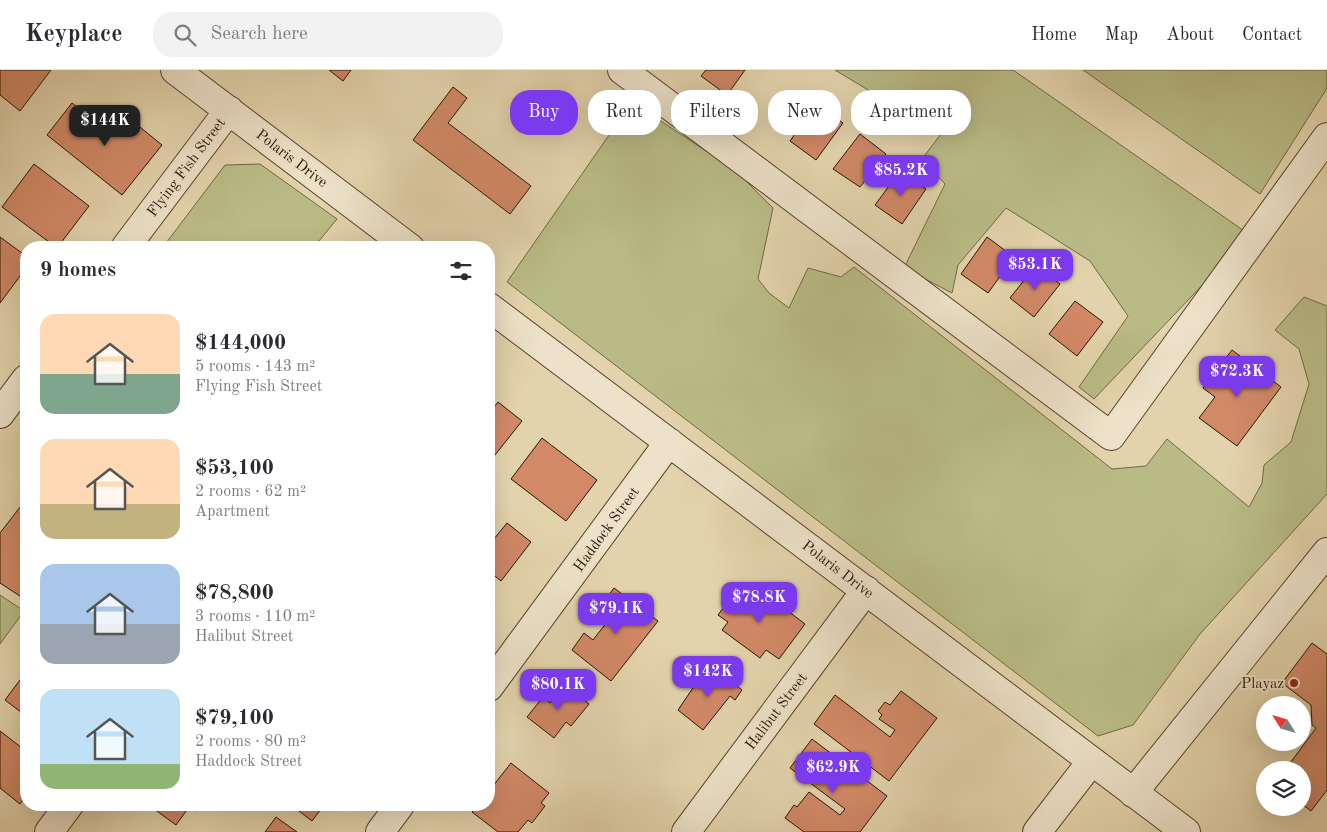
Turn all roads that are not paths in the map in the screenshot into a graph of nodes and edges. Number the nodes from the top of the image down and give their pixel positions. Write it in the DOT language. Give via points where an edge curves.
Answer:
graph roads {
  1 [pos="174,70"];
  2 [pos="622,70"];
  3 [pos="229,110"];
  4 [pos="1327,138"];
  5 [pos="130,241"];
  6 [pos="401,241"];
  7 [pos="495,312"];
  8 [pos="20,387"];
  9 [pos="0,414"];
  10 [pos="669,442"];
  11 [pos="1327,552"];
  12 [pos="866,590"];
  13 [pos="495,679"];
  14 [pos="1091,762"];
  15 [pos="1133,793"];
  16 [pos="64,811"];
  17 [pos="396,811"];
  18 [pos="48,832"];
  19 [pos="380,832"];
  20 [pos="686,832"];
  21 [pos="1038,832"];
  22 [pos="1186,832"];
  1 -- 3 [label="street, Polaris Drive"];
  2 -- 4 [label="street" via="1111,436"];
  3 -- 5 [label="street, Flying Fish Street"];
  3 -- 6 [label="street, Polaris Drive"];
  7 -- 10 [label="street, Polaris Drive"];
  8 -- 9 [label="street"];
  10 -- 12 [label="street, Polaris Drive"];
  10 -- 13 [label="street, Haddock Street"];
  11 -- 15 [label="street"];
  12 -- 14 [label="street, Polaris Drive"];
  12 -- 20 [label="street, Halibut Street"];
  14 -- 15 [label="street, Polaris Drive"];
  14 -- 21 [label="street"];
  15 -- 22 [label="street, Polaris Drive"];
  16 -- 18 [label="street"];
  17 -- 19 [label="street"];
}
